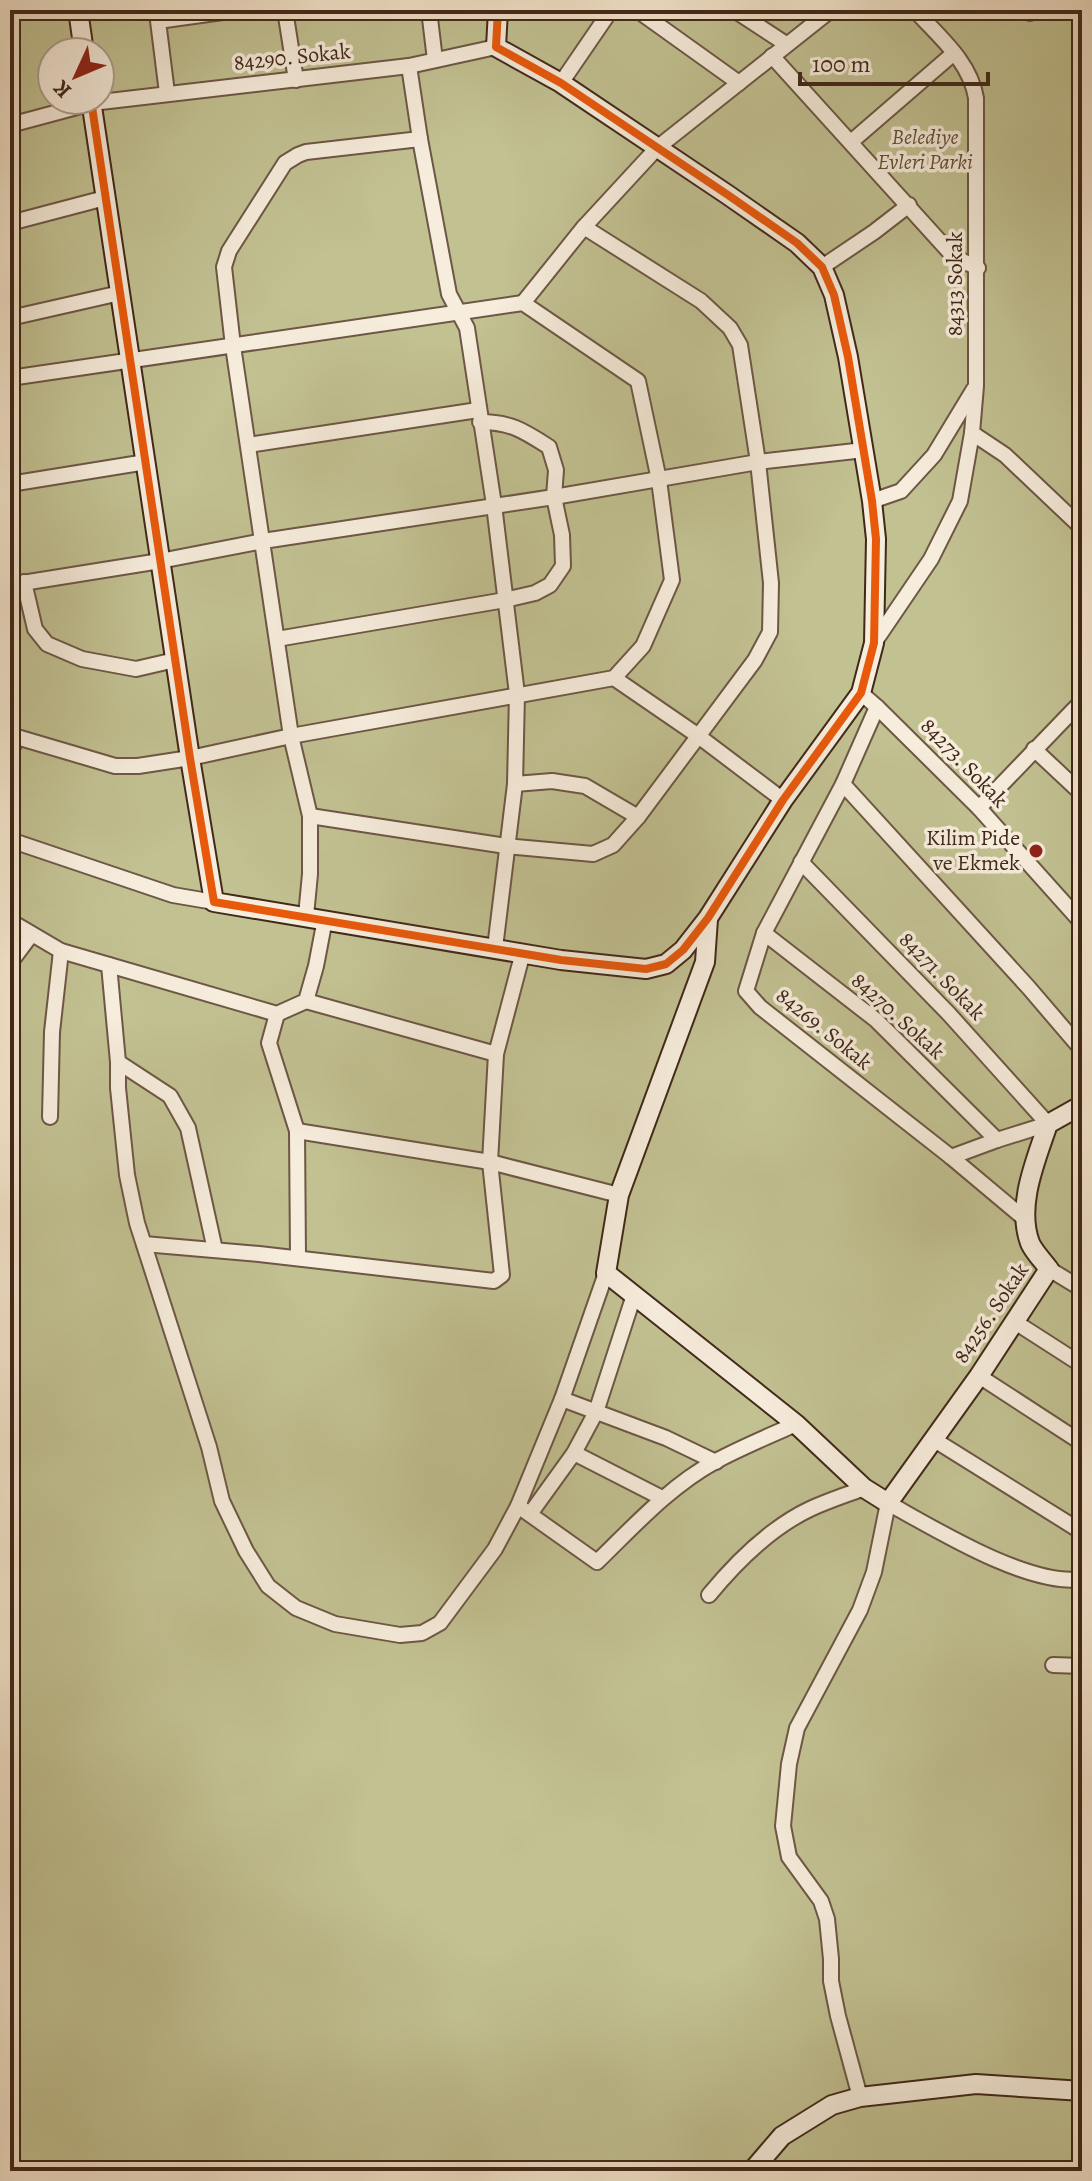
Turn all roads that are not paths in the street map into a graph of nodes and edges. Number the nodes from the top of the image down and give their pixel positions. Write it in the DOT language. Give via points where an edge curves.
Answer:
graph roads {
  1 [pos="78,10"];
  2 [pos="237,10"];
  3 [pos="285,10"];
  4 [pos="429,10"];
  5 [pos="498,10"];
  6 [pos="611,10"];
  7 [pos="637,10"];
  8 [pos="734,10"];
  9 [pos="831,10"];
  10 [pos="915,10"];
  11 [pos="82,36"];
  12 [pos="786,44"];
  13 [pos="496,47"];
  14 [pos="954,53"];
  15 [pos="772,56"];
  16 [pos="435,60"];
  17 [pos="409,66"];
  18 [pos="296,80"];
  19 [pos="561,83"];
  20 [pos="739,83"];
  21 [pos="167,93"];
  22 [pos="116,99"];
  23 [pos="42,116"];
  24 [pos="93,116"];
  25 [pos="10,125"];
  26 [pos="420,139"];
  27 [pos="851,142"];
  28 [pos="657,148"];
  29 [pos="105,198"];
  30 [pos="909,205"];
  31 [pos="10,223"];
  32 [pos="584,227"];
  33 [pos="822,267"];
  34 [pos="978,268"];
  35 [pos="120,293"];
  36 [pos="523,303"];
  37 [pos="460,313"];
  38 [pos="10,318"];
  39 [pos="233,346"];
  40 [pos="130,360"];
  41 [pos="10,378"];
  42 [pos="976,386"];
  43 [pos="479,416"];
  44 [pos="972,433"];
  45 [pos="248,445"];
  46 [pos="864,450"];
  47 [pos="146,462"];
  48 [pos="758,462"];
  49 [pos="659,480"];
  50 [pos="10,484"];
  51 [pos="554,497"];
  52 [pos="872,501"];
  53 [pos="494,505"];
  54 [pos="1082,528"];
  55 [pos="263,541"];
  56 [pos="160,561"];
  57 [pos="17,584"];
  58 [pos="505,600"];
  59 [pos="277,639"];
  60 [pos="874,643"];
  61 [pos="175,660"];
  62 [pos="614,678"];
  63 [pos="861,693"];
  64 [pos="517,694"];
  65 [pos="1082,701"];
  66 [pos="877,707"];
  67 [pos="697,735"];
  68 [pos="13,736"];
  69 [pos="291,736"];
  70 [pos="1034,749"];
  71 [pos="10,756"];
  72 [pos="190,758"];
  73 [pos="515,784"];
  74 [pos="843,784"];
  75 [pos="1082,794"];
  76 [pos="783,800"];
  77 [pos="979,808"];
  78 [pos="310,816"];
  79 [pos="638,817"];
  80 [pos="10,840"];
  81 [pos="506,846"];
  82 [pos="801,862"];
  83 [pos="214,902"];
  84 [pos="306,916"];
  85 [pos="708,918"];
  86 [pos="325,919"];
  87 [pos="10,921"];
  88 [pos="1082,923"];
  89 [pos="764,933"];
  90 [pos="31,935"];
  91 [pos="495,948"];
  92 [pos="61,951"];
  93 [pos="523,952"];
  94 [pos="10,963"];
  95 [pos="109,965"];
  96 [pos="306,1001"];
  97 [pos="277,1014"];
  98 [pos="1082,1050"];
  99 [pos="496,1054"];
  100 [pos="118,1062"];
  101 [pos="1082,1105"];
  102 [pos="50,1117"];
  103 [pos="1048,1124"];
  104 [pos="297,1131"];
  105 [pos="997,1140"];
  106 [pos="951,1157"];
  107 [pos="490,1162"];
  108 [pos="619,1195"];
  109 [pos="1025,1219"];
  110 [pos="144,1244"];
  111 [pos="215,1250"];
  112 [pos="298,1258"];
  113 [pos="1049,1269"];
  114 [pos="606,1273"];
  115 [pos="1082,1289"];
  116 [pos="634,1295"];
  117 [pos="1015,1322"];
  118 [pos="1082,1365"];
  119 [pos="979,1376"];
  120 [pos="562,1399"];
  121 [pos="596,1412"];
  122 [pos="796,1424"];
  123 [pos="933,1439"];
  124 [pos="1082,1443"];
  125 [pos="574,1453"];
  126 [pos="716,1462"];
  127 [pos="864,1488"];
  128 [pos="662,1498"];
  129 [pos="888,1503"];
  130 [pos="524,1510"];
  131 [pos="1082,1532"];
  132 [pos="1082,1579"];
  133 [pos="709,1595"];
  134 [pos="1053,1665"];
  135 [pos="1082,1666"];
  136 [pos="1082,2091"];
  137 [pos="860,2097"];
  138 [pos="752,2171"];
  1 -- 11 [label="street"];
  2 -- 21 [label="street" via="158,21"];
  3 -- 18 [label="street"];
  4 -- 16 [label="street"];
  5 -- 13 [label="street"];
  6 -- 19 [label="street"];
  7 -- 20 [label="street"];
  8 -- 12 [label="street"];
  9 -- 12 [label="street"];
  10 -- 14 [label="street, 84313 Sokak"];
  12 -- 15 [label="street"];
  13 -- 16 [label="street, 84290. Sokak"];
  13 -- 19 [label="street"];
  14 -- 27 [label="street"];
  14 -- 34 [label="street, 84313 Sokak" via="970,75 976,98"];
  15 -- 20 [label="street"];
  15 -- 27 [label="street"];
  16 -- 17 [label="street, 84290. Sokak"];
  17 -- 18 [label="street, 84290. Sokak"];
  17 -- 26 [label="street"];
  18 -- 21 [label="street, 84290. Sokak"];
  19 -- 28 [label="street"];
  20 -- 28 [label="street"];
  21 -- 22 [label="street, 84290. Sokak"];
  23 -- 25 [label="street, 84290. Sokak"];
  24 -- 29 [label="street"];
  26 -- 37 [label="street" via="449,294"];
  26 -- 39 [label="street" via="306,152 285,163 226,258"];
  27 -- 30 [label="street"];
  28 -- 32 [label="street"];
  28 -- 33 [label="street" via="797,243"];
  29 -- 31 [label="street"];
  29 -- 35 [label="street"];
  30 -- 33 [label="street"];
  30 -- 34 [label="street" via="954,257"];
  32 -- 36 [label="street"];
  32 -- 48 [label="street" via="701,301 730,328 740,345"];
  33 -- 46 [label="street" via="834,295"];
  34 -- 42 [label="street, 84313 Sokak"];
  35 -- 38 [label="street"];
  35 -- 40 [label="street"];
  36 -- 37 [label="street"];
  36 -- 49 [label="street" via="638,381"];
  37 -- 39 [label="street"];
  37 -- 43 [label="street" via="467,328"];
  39 -- 40 [label="street"];
  39 -- 45 [label="street"];
  40 -- 41 [label="street"];
  40 -- 47 [label="street"];
  42 -- 44 [label="street, 84313 Sokak"];
  42 -- 52 [label="street" via="934,455 901,491"];
  43 -- 45 [label="street"];
  43 -- 51 [label="street" via="519,428 549,447 556,470"];
  43 -- 53 [label="street"];
  44 -- 54 [label="street" via="1005,455"];
  44 -- 60 [label="street, 84313 Sokak" via="960,501 931,559"];
  45 -- 55 [label="street"];
  46 -- 48 [label="street"];
  46 -- 52 [label="street"];
  47 -- 50 [label="street"];
  47 -- 56 [label="street"];
  48 -- 49 [label="street"];
  48 -- 67 [label="street" via="771,583 770,632"];
  49 -- 51 [label="street"];
  49 -- 62 [label="street" via="672,580 643,646"];
  51 -- 53 [label="street"];
  51 -- 58 [label="street" via="563,566 550,585"];
  52 -- 60 [label="street"];
  53 -- 55 [label="street"];
  53 -- 58 [label="street"];
  55 -- 56 [label="street"];
  55 -- 59 [label="street"];
  56 -- 57 [label="street"];
  56 -- 61 [label="street"];
  57 -- 61 [label="street" via="35,629 47,644 82,659 136,669"];
  58 -- 59 [label="street"];
  58 -- 64 [label="street"];
  59 -- 69 [label="street"];
  60 -- 63 [label="street"];
  61 -- 72 [label="street"];
  62 -- 64 [label="street"];
  62 -- 67 [label="street"];
  63 -- 66 [label="street"];
  63 -- 76 [label="street"];
  64 -- 69 [label="street"];
  64 -- 73 [label="street"];
  65 -- 70 [label="street"];
  66 -- 74 [label="street, 84269. Sokak"];
  66 -- 77 [label="street, 84273. Sokak"];
  67 -- 76 [label="street"];
  67 -- 79 [label="street"];
  68 -- 71 [label="street"];
  68 -- 72 [label="street" via="115,766"];
  69 -- 72 [label="street"];
  69 -- 78 [label="street"];
  70 -- 75 [label="street"];
  70 -- 77 [label="street"];
  72 -- 83 [label="street"];
  73 -- 79 [label="street" via="552,781 585,786"];
  73 -- 81 [label="street"];
  74 -- 82 [label="street, 84269. Sokak"];
  74 -- 98 [label="street"];
  76 -- 85 [label="street"];
  77 -- 88 [label="street, 84273. Sokak"];
  78 -- 81 [label="street"];
  78 -- 84 [label="street"];
  79 -- 81 [label="street" via="613,845 593,854"];
  80 -- 83 [label="street" via="173,895"];
  81 -- 91 [label="street"];
  82 -- 89 [label="street, 84269. Sokak"];
  82 -- 103 [label="street, 84271. Sokak"];
  83 -- 84 [label="street"];
  84 -- 86 [label="street"];
  85 -- 93 [label="street" via="666,964 646,969"];
  85 -- 108 [label="street" via="705,962"];
  86 -- 91 [label="street"];
  86 -- 96 [label="street"];
  87 -- 90 [label="street"];
  89 -- 105 [label="street, 84270. Sokak" via="876,1020"];
  89 -- 106 [label="street, 84269. Sokak" via="746,991"];
  90 -- 92 [label="street"];
  90 -- 94 [label="street"];
  91 -- 93 [label="street"];
  92 -- 95 [label="street"];
  92 -- 102 [label="street"];
  93 -- 99 [label="street"];
  95 -- 97 [label="street"];
  95 -- 100 [label="street"];
  96 -- 97 [label="street"];
  96 -- 99 [label="street"];
  97 -- 104 [label="street" via="269,1043"];
  99 -- 107 [label="street"];
  100 -- 110 [label="street" via="127,1175"];
  100 -- 111 [label="street" via="170,1096 188,1128"];
  101 -- 103 [label="street"];
  103 -- 105 [label="street"];
  103 -- 109 [label="street, 84256. Sokak" via="1032,1173"];
  104 -- 107 [label="street"];
  104 -- 112 [label="street"];
  105 -- 106 [label="street"];
  106 -- 109 [label="street, 84269. Sokak"];
  107 -- 108 [label="street"];
  107 -- 112 [label="street" via="502,1275 494,1281"];
  108 -- 114 [label="street"];
  109 -- 113 [label="street, 84256. Sokak" via="1031,1244"];
  110 -- 111 [label="street"];
  110 -- 130 [label="street" via="222,1501 268,1586 296,1608 335,1624 400,1635 430,1630"];
  111 -- 112 [label="street"];
  113 -- 115 [label="street"];
  113 -- 117 [label="street, 84256. Sokak"];
  114 -- 116 [label="street"];
  114 -- 120 [label="street"];
  116 -- 121 [label="street"];
  116 -- 122 [label="street"];
  117 -- 118 [label="street"];
  117 -- 119 [label="street, 84256. Sokak"];
  119 -- 123 [label="street, 84256. Sokak"];
  119 -- 124 [label="street"];
  120 -- 121 [label="street"];
  120 -- 130 [label="street"];
  121 -- 125 [label="street"];
  121 -- 126 [label="street"];
  122 -- 126 [label="street"];
  122 -- 127 [label="street"];
  123 -- 129 [label="street, 84256. Sokak"];
  123 -- 131 [label="street"];
  125 -- 128 [label="street"];
  125 -- 130 [label="street"];
  126 -- 128 [label="street"];
  127 -- 129 [label="street"];
  127 -- 133 [label="street" via="809,1510 760,1541"];
  128 -- 130 [label="street" via="597,1562"];
  129 -- 132 [label="street" via="1030,1573"];
  129 -- 137 [label="street" via="860,1610 797,1728 783,1826 789,1857 821,1901 827,1919 831,1981"];
  134 -- 135 [label="street"];
  136 -- 137 [label="street" via="976,2084"];
  137 -- 138 [label="street" via="832,2105 782,2136"];
}
